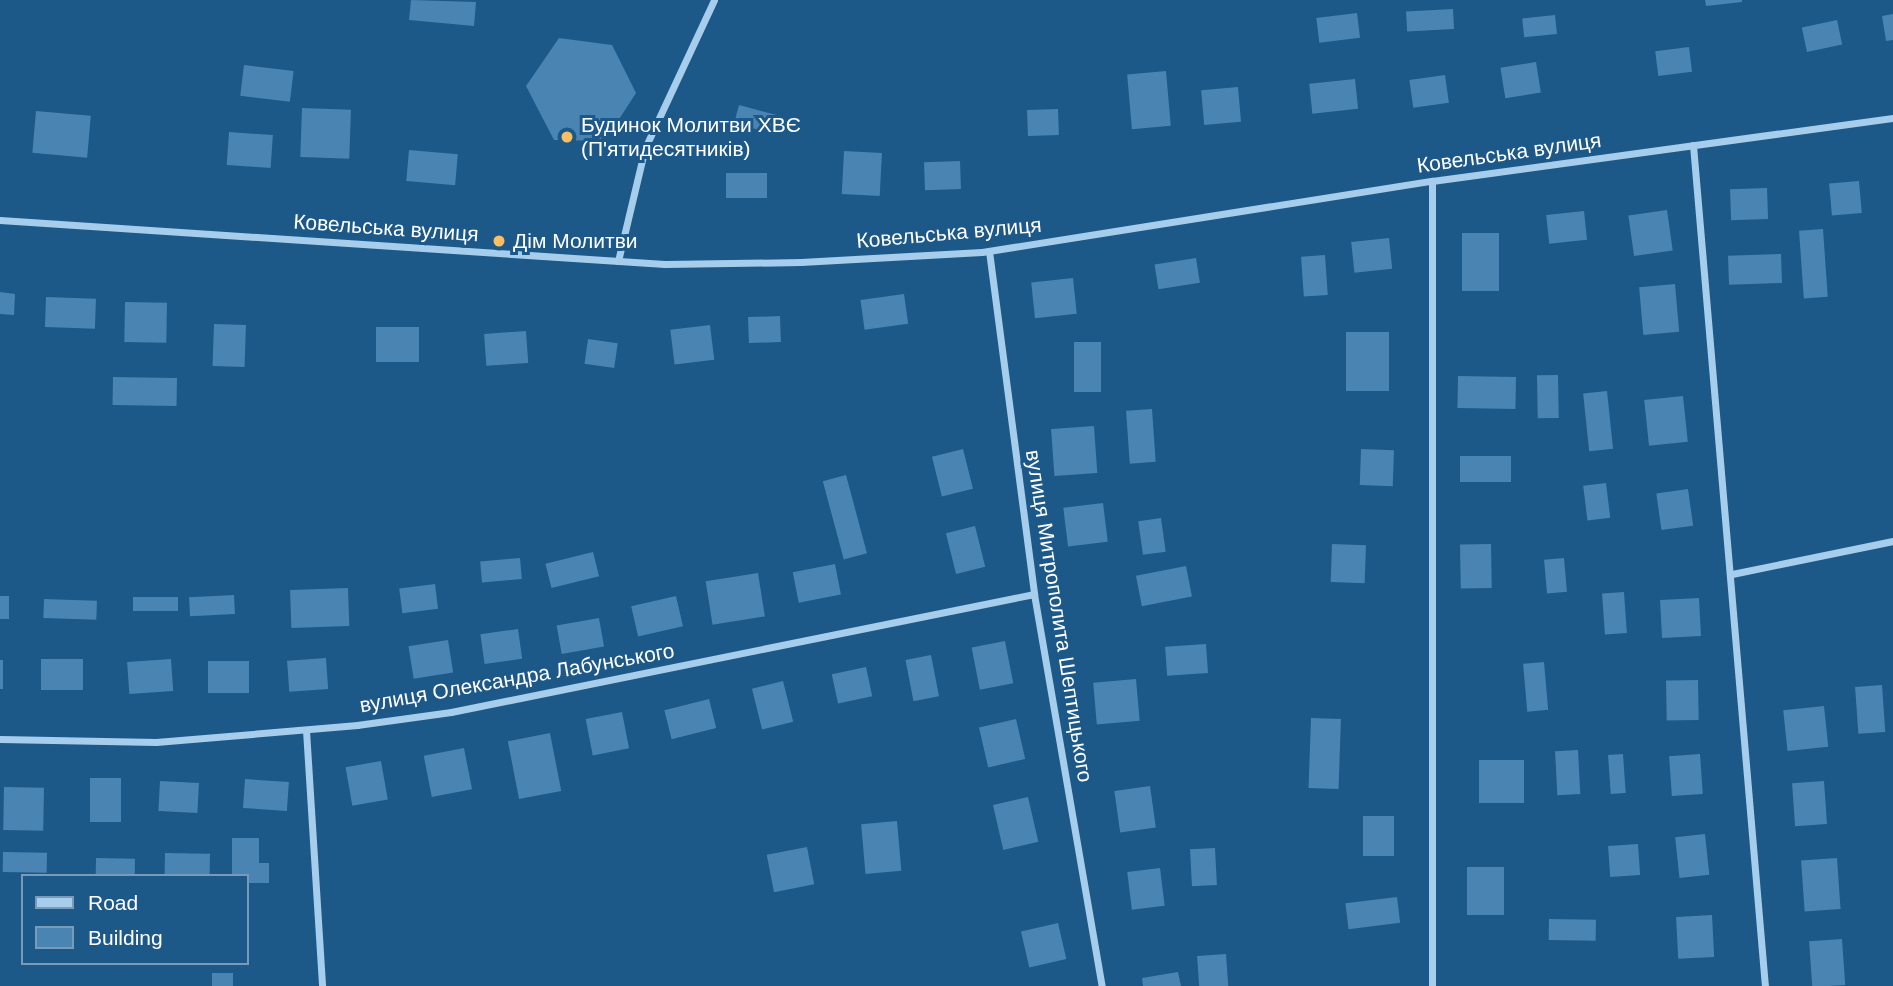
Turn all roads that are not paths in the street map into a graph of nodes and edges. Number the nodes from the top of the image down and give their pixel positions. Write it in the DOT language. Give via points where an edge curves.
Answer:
graph roads {
  1 [pos="715,0"];
  2 [pos="1893,118"];
  3 [pos="1693,145"];
  4 [pos="1432,181"];
  5 [pos="0,220"];
  6 [pos="989,251"];
  7 [pos="618,261"];
  8 [pos="1893,541"];
  9 [pos="1732,574"];
  10 [pos="1034,594"];
  11 [pos="306,730"];
  12 [pos="0,740"];
  13 [pos="322,986"];
  14 [pos="1102,986"];
  15 [pos="1432,986"];
  16 [pos="1765,986"];
  1 -- 7 [label="street" via="645,148"];
  2 -- 3 [label="street, Ковельська вулиця"];
  3 -- 4 [label="street, Ковельська вулиця"];
  3 -- 9 [label="street"];
  4 -- 6 [label="street, Ковельська вулиця"];
  4 -- 15 [label="street"];
  5 -- 7 [label="street, Ковельська вулиця"];
  6 -- 7 [label="street, Ковельська вулиця" via="802,262"];
  6 -- 10 [label="street, вулиця Митрополита Шептицького"];
  8 -- 9 [label="street"];
  9 -- 16 [label="street"];
  10 -- 11 [label="street, вулиця Олександра Лабунського" via="451,712"];
  10 -- 14 [label="street, вулиця Митрополита Шептицького"];
  11 -- 12 [label="street, вулиця Олександра Лабунського" via="156,742"];
  11 -- 13 [label="street"];
}
